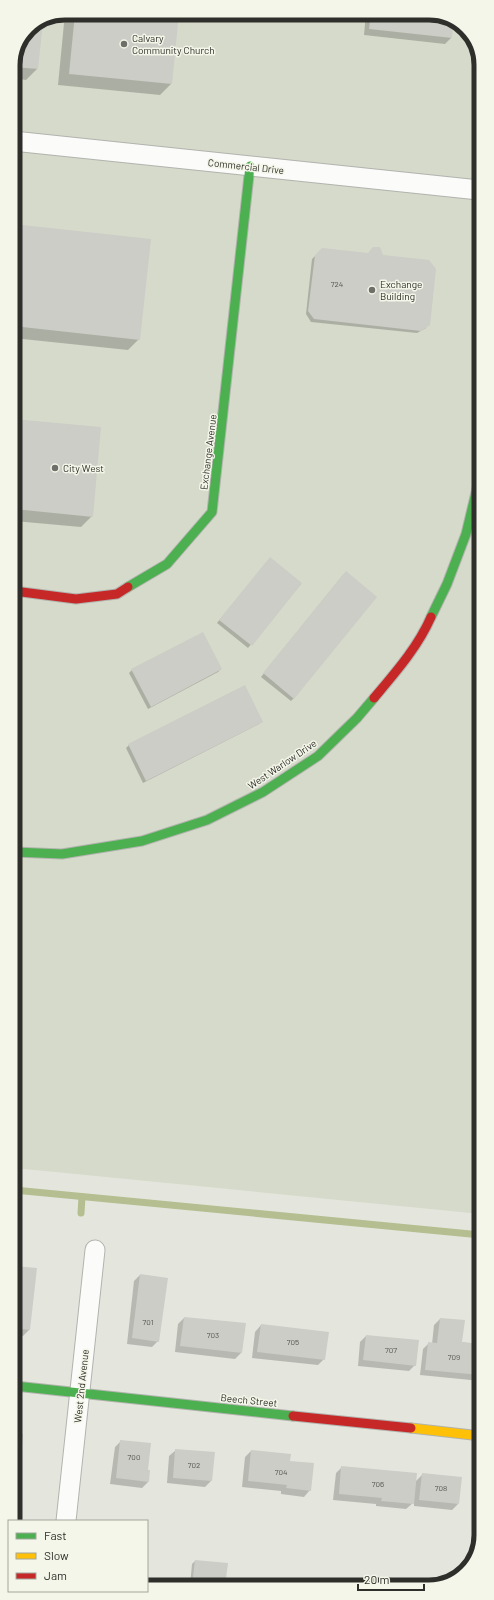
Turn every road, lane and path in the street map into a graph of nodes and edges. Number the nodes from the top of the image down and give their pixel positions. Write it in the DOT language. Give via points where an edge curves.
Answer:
graph roads {
  1 [pos="20,142"];
  2 [pos="250,166"];
  3 [pos="474,189"];
  4 [pos="474,501"];
  5 [pos="20,592"];
  6 [pos="20,852"];
  7 [pos="95,1250"];
  8 [pos="20,1386"];
  9 [pos="80,1392"];
  10 [pos="474,1435"];
  11 [pos="66,1520"];
  1 -- 2 [label="street, Commercial Drive"];
  2 -- 3 [label="street, Commercial Drive"];
  2 -- 5 [label="street, Exchange Avenue" via="212,512 167,564 117,594 76,599"];
  4 -- 6 [label="street, West Warlow Drive" via="466,534 426,629 357,718 318,756 263,792 207,820 142,841 62,854"];
  7 -- 9 [label="street, West 2nd Avenue"];
  8 -- 9 [label="street, Beech Street"];
  9 -- 10 [label="street, Beech Street"];
  9 -- 11 [label="street, West 2nd Avenue"];
}
